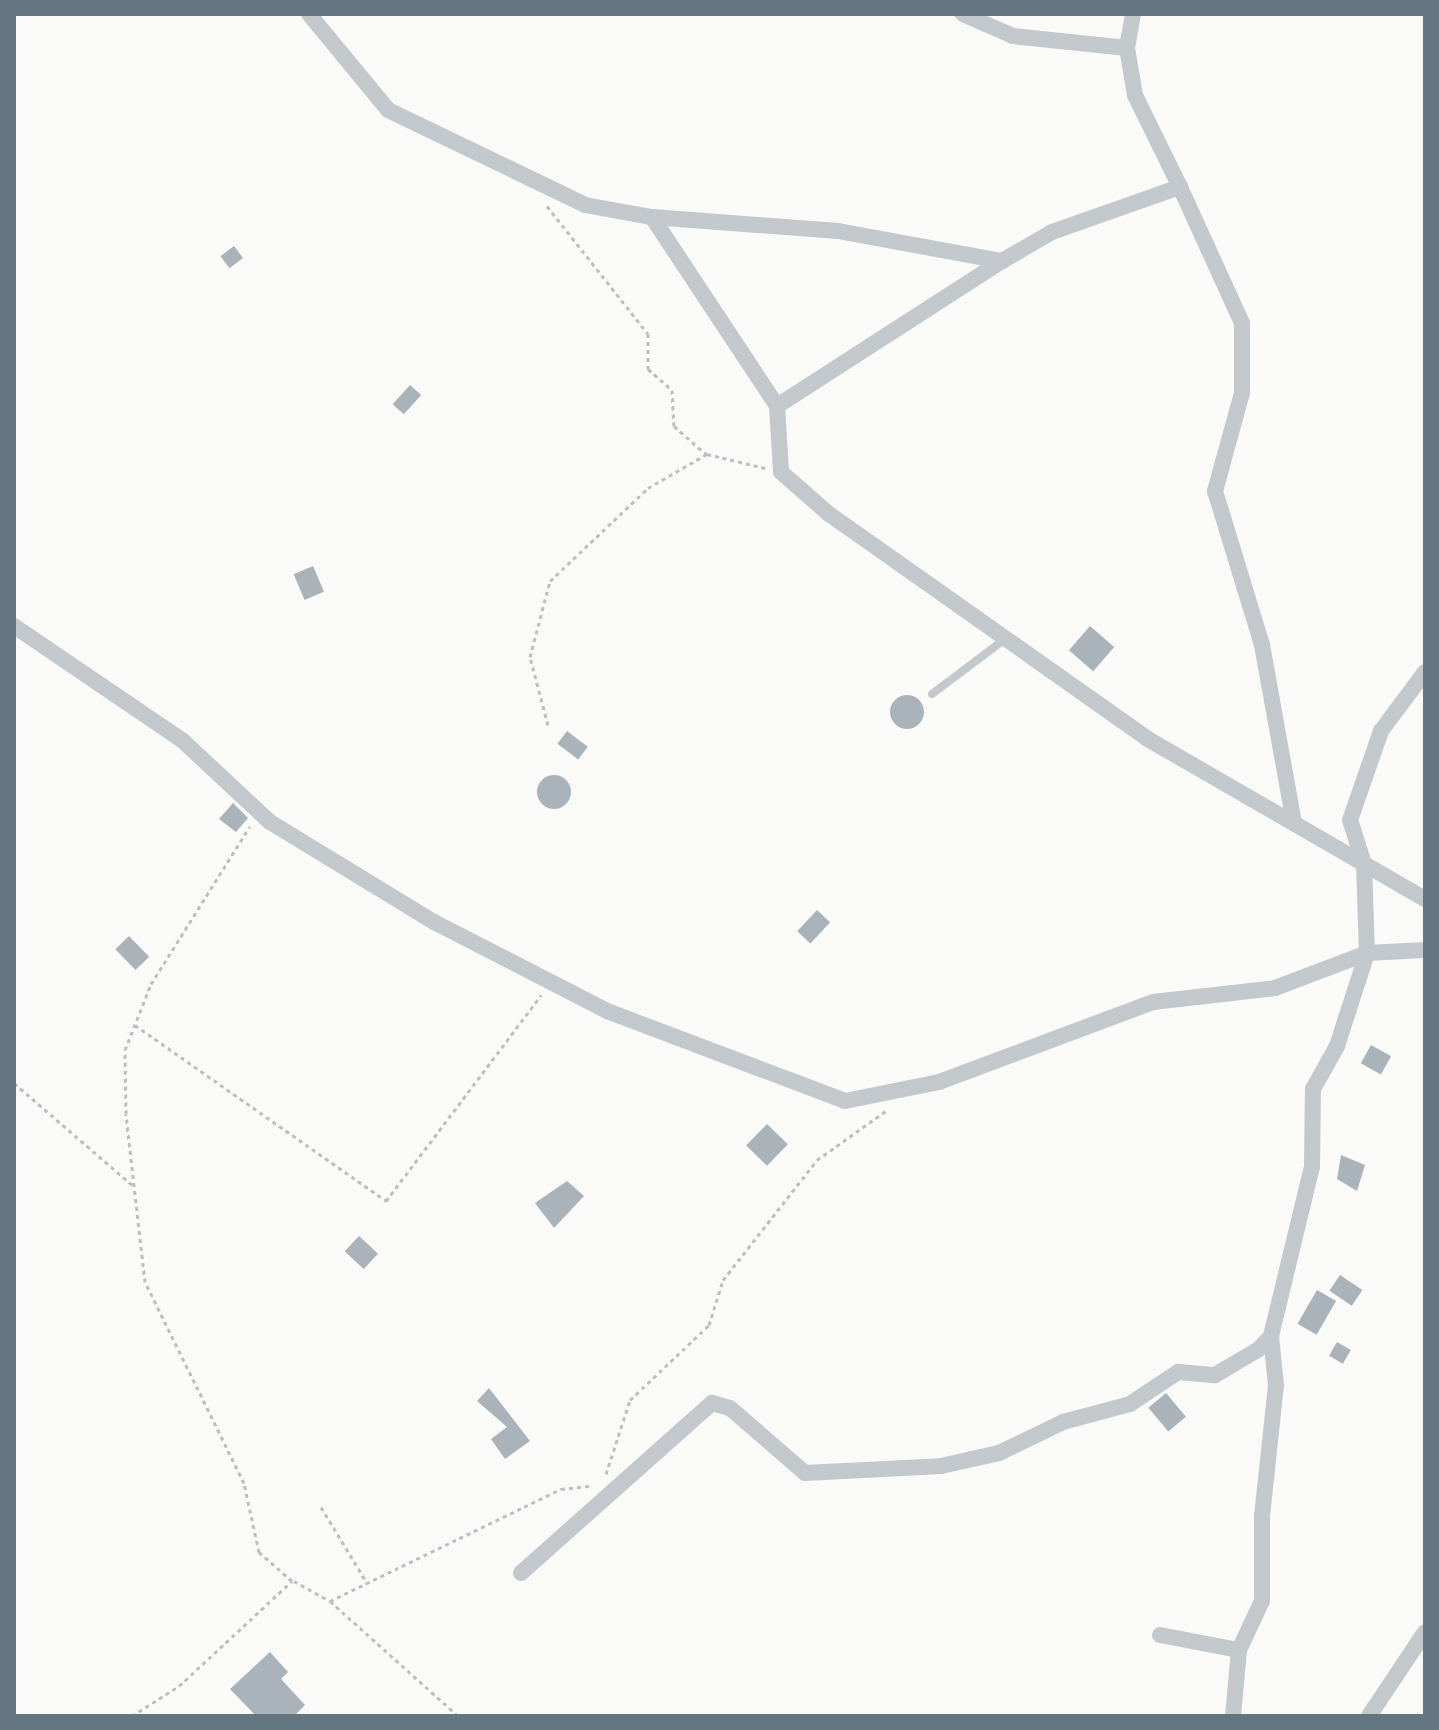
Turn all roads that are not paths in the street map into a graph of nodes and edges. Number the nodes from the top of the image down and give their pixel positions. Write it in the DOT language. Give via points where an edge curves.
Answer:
graph roads {
  1 [pos="309,14"];
  2 [pos="963,14"];
  3 [pos="1133,14"];
  4 [pos="1127,48"];
  5 [pos="1180,187"];
  6 [pos="652,217"];
  7 [pos="1002,261"];
  8 [pos="777,406"];
  9 [pos="14,626"];
  10 [pos="1005,639"];
  11 [pos="1425,672"];
  12 [pos="932,694"];
  13 [pos="1294,823"];
  14 [pos="1364,864"];
  15 [pos="1425,899"];
  16 [pos="1425,950"];
  17 [pos="1367,953"];
  18 [pos="1271,1336"];
  19 [pos="521,1573"];
  20 [pos="1425,1632"];
  21 [pos="1160,1635"];
  22 [pos="1239,1650"];
  23 [pos="1233,1716"];
  24 [pos="1369,1716"];
  1 -- 6 [label="street" via="388,110 585,205"];
  2 -- 4 [label="street" via="1013,36"];
  3 -- 4 [label="street"];
  4 -- 5 [label="street" via="1135,95"];
  5 -- 7 [label="street" via="1052,232"];
  5 -- 13 [label="street" via="1242,323 1242,393 1215,491 1262,645"];
  6 -- 7 [label="street" via="838,231"];
  6 -- 8 [label="street"];
  7 -- 8 [label="street"];
  8 -- 10 [label="street" via="781,472"];
  9 -- 17 [label="street" via="183,741 259,812 434,922 607,1011 845,1101 939,1082 1153,1002 1275,988"];
  10 -- 12 [label="lane"];
  10 -- 13 [label="street" via="1146,738"];
  11 -- 14 [label="street" via="1381,731 1350,820"];
  13 -- 14 [label="street"];
  14 -- 15 [label="street"];
  14 -- 17 [label="street"];
  16 -- 17 [label="street"];
  17 -- 18 [label="street" via="1337,1046 1313,1089 1312,1167"];
  18 -- 19 [label="street" via="1215,1375 1178,1372 1130,1404 1063,1422 999,1453 941,1466 805,1473 730,1408 712,1403"];
  18 -- 22 [label="street" via="1276,1386 1262,1516 1262,1601"];
  20 -- 24 [label="street"];
  21 -- 22 [label="street"];
  22 -- 23 [label="street"];
}
